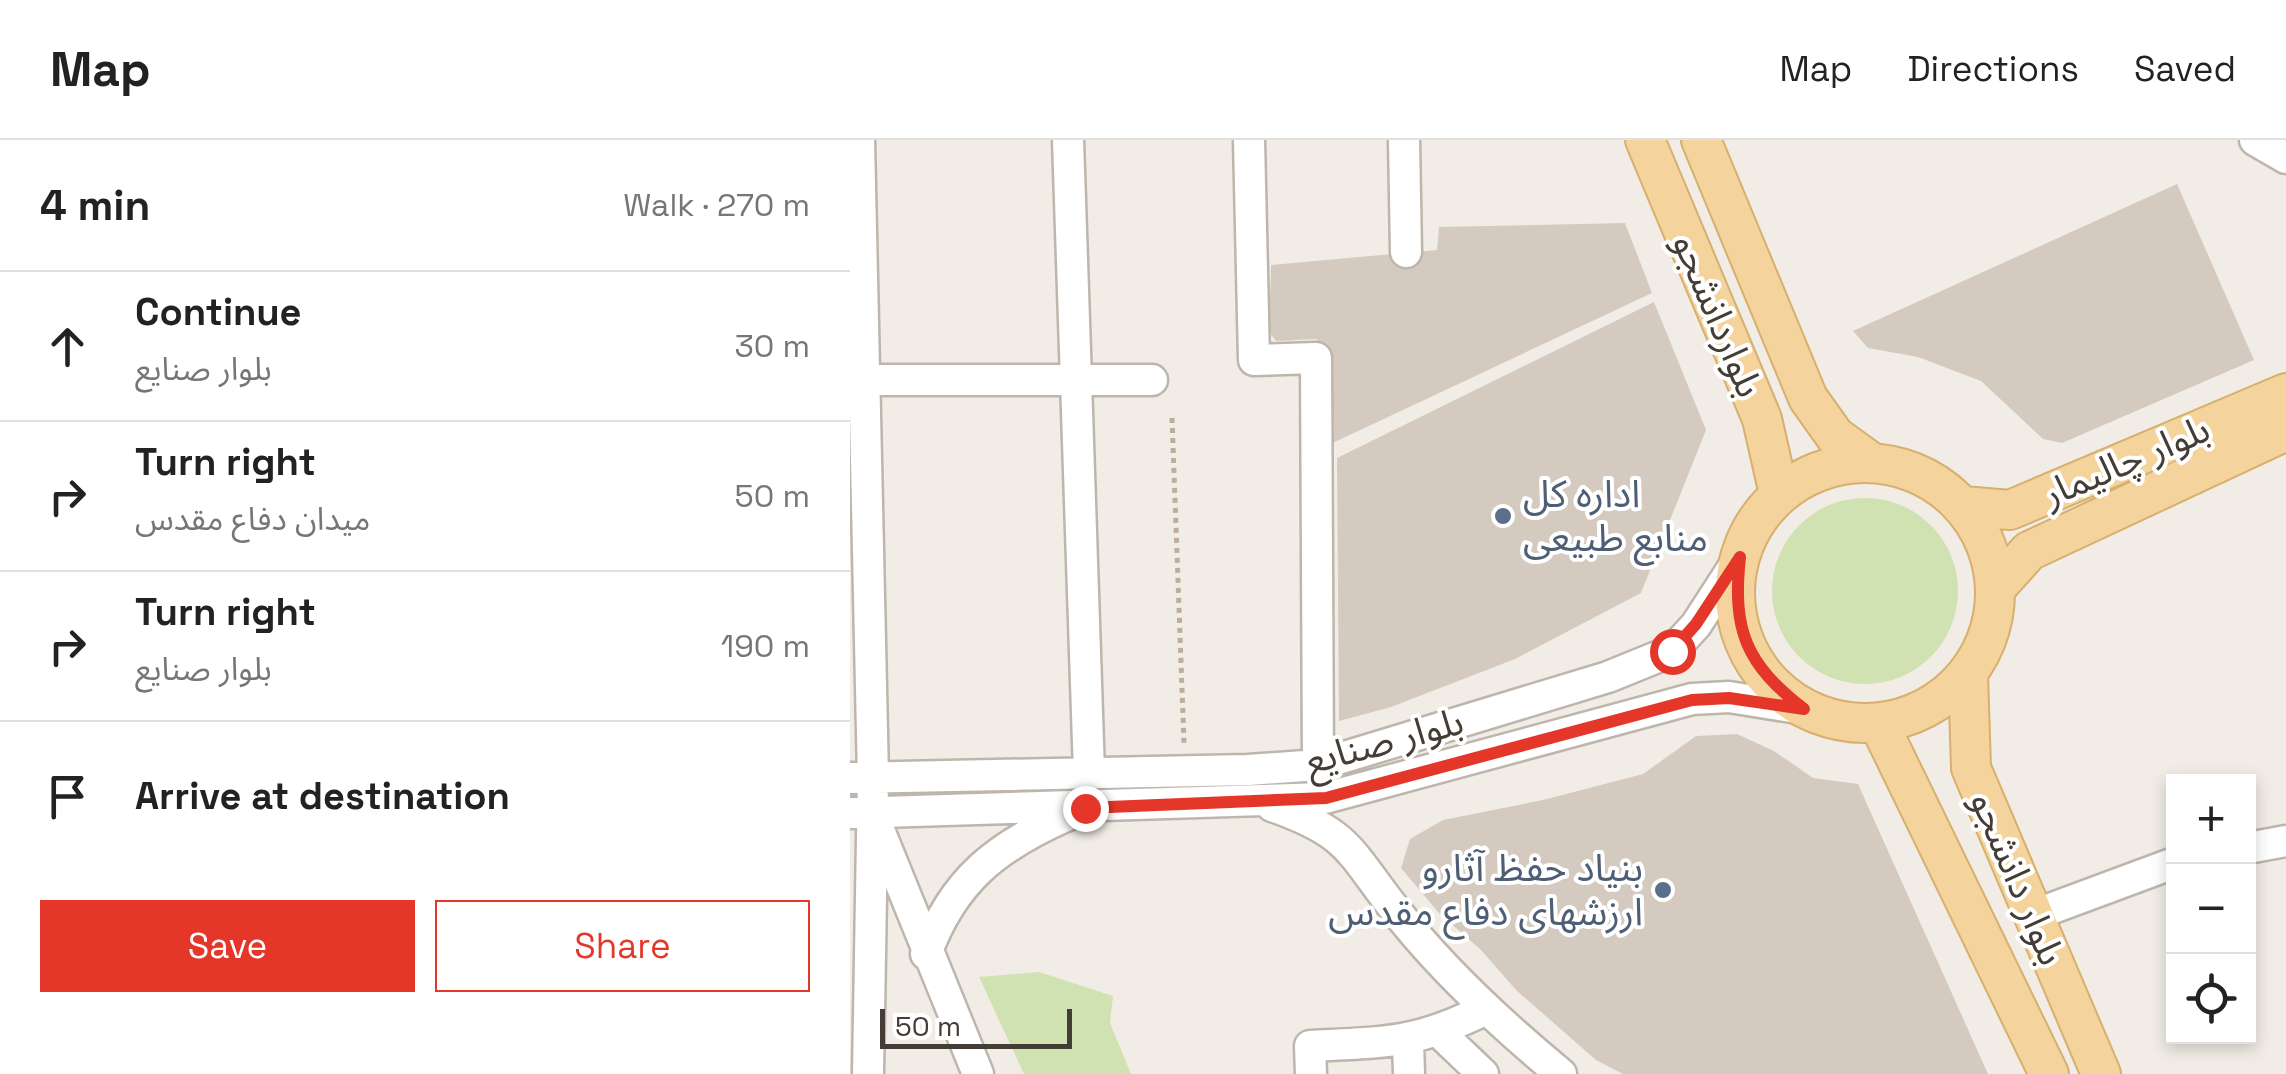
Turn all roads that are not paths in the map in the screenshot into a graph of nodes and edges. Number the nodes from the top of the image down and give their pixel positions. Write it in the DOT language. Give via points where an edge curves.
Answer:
graph roads {
  1 [pos="859,140"];
  2 [pos="1068,140"];
  3 [pos="1249,140"];
  4 [pos="1404,140"];
  5 [pos="1645,140"];
  6 [pos="1701,140"];
  7 [pos="2256,140"];
  8 [pos="2286,158"];
  9 [pos="1406,252"];
  10 [pos="857,380"];
  11 [pos="1074,380"];
  12 [pos="1152,380"];
  13 [pos="2286,392"];
  14 [pos="2286,431"];
  15 [pos="1870,462"];
  16 [pos="1779,494"];
  17 [pos="1963,506"];
  18 [pos="1740,557"];
  19 [pos="1996,589"];
  20 [pos="1968,674"];
  21 [pos="1804,709"];
  22 [pos="1879,724"];
  23 [pos="1318,764"];
  24 [pos="1089,773"];
  25 [pos="862,778"];
  26 [pos="1265,803"];
  27 [pos="1085,808"];
  28 [pos="862,813"];
  29 [pos="2286,841"];
  30 [pos="2256,847"];
  31 [pos="2169,864"];
  32 [pos="2034,915"];
  33 [pos="926,954"];
  34 [pos="1486,1009"];
  35 [pos="1439,1032"];
  36 [pos="1408,1041"];
  37 [pos="868,1074"];
  38 [pos="978,1074"];
  39 [pos="1312,1074"];
  40 [pos="1408,1074"];
  41 [pos="1483,1074"];
  42 [pos="1562,1074"];
  43 [pos="2049,1074"];
  44 [pos="2101,1074"];
  1 -- 10 [label="street"];
  2 -- 11 [label="street"];
  3 -- 23 [label="street" via="1254,360 1316,358"];
  4 -- 9 [label="street"];
  5 -- 16 [label="main road, بلواردانشجو" via="1762,418"];
  6 -- 15 [label="main road, بلواردانشجو" via="1808,398 1835,436"];
  7 -- 8 [label="street"];
  10 -- 11 [label="street"];
  10 -- 25 [label="street"];
  11 -- 12 [label="street"];
  11 -- 24 [label="street"];
  13 -- 17 [label="main road, بلوار چالیمار" via="2010,510"];
  14 -- 19 [label="main road, بلوار چالیمار" via="2029,551"];
  15 -- 16 [label="main road" via="1838,465"];
  15 -- 17 [label="main road" via="1921,476"];
  16 -- 18 [label="main road" via="1755,523"];
  17 -- 19 [label="main road" via="1986,545"];
  18 -- 21 [label="main road" via="1735,602 1745,644 1769,682"];
  18 -- 23 [label="street, بلوار صنایع" via="1672,651 1608,677"];
  19 -- 20 [label="main road" via="1993,619"];
  20 -- 22 [label="main road" via="1944,698"];
  20 -- 32 [label="main road, بلوار دانشجو" via="1972,768"];
  21 -- 22 [label="main road" via="1828,719"];
  21 -- 26 [label="street, بلوار صنایع" via="1692,700 1375,788"];
  22 -- 43 [label="main road, بلوار دانشجو"];
  23 -- 24 [label="street, بلوار صنایع"];
  24 -- 25 [label="street, بلوار صنایع"];
  25 -- 28 [label="street"];
  26 -- 27 [label="street, بلوار صنایع"];
  26 -- 34 [label="street" via="1304,817 1354,850 1397,912"];
  27 -- 28 [label="street, بلوار صنایع"];
  27 -- 33 [label="street" via="993,855 940,917"];
  28 -- 33 [label="street"];
  28 -- 37 [label="street"];
  29 -- 30 [label="street"];
  31 -- 32 [label="street"];
  32 -- 44 [label="main road, بلوار دانشجو"];
  33 -- 38 [label="street"];
  34 -- 35 [label="street"];
  34 -- 42 [label="street"];
  35 -- 36 [label="street"];
  35 -- 41 [label="street"];
  36 -- 39 [label="street" via="1310,1046"];
  36 -- 40 [label="street"];
}
